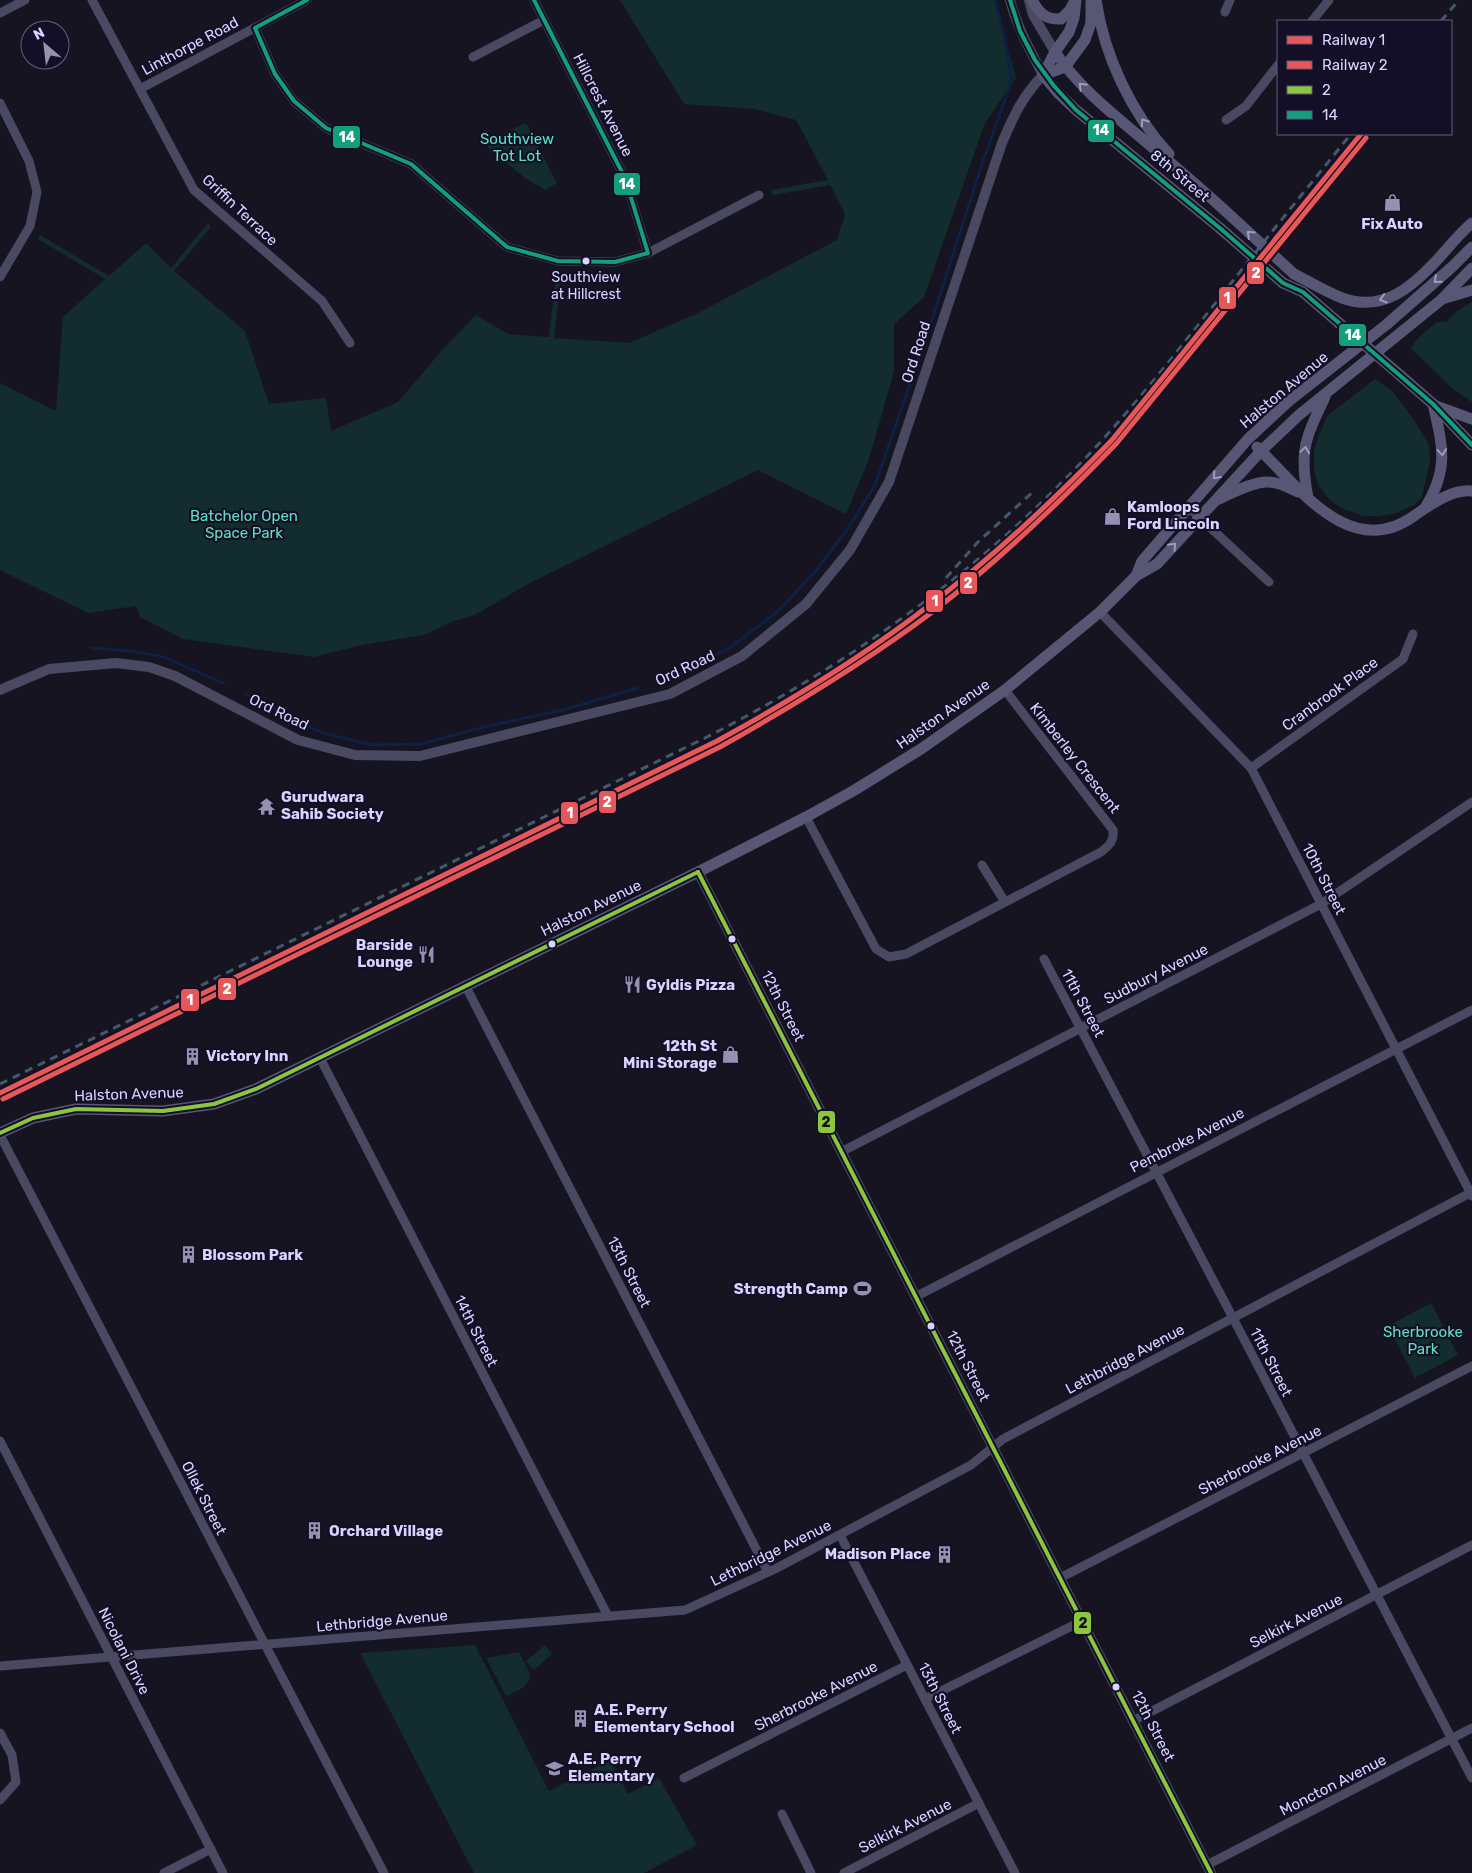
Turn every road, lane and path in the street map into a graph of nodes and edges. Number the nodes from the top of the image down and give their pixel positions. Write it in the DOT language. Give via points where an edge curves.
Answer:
graph roads {
  1 [pos="25,0"];
  2 [pos="92,0"];
  3 [pos="307,0"];
  4 [pos="534,0"];
  5 [pos="1010,0"];
  6 [pos="1030,0"];
  7 [pos="1075,0"];
  8 [pos="1091,0"];
  9 [pos="1096,0"];
  10 [pos="1230,0"];
  11 [pos="1329,0"];
  12 [pos="1224,12"];
  13 [pos="0,13"];
  14 [pos="544,20"];
  15 [pos="1313,20"];
  16 [pos="254,28"];
  17 [pos="1055,52"];
  18 [pos="473,57"];
  19 [pos="1277,66"];
  20 [pos="1065,68"];
  21 [pos="1044,75"];
  22 [pos="140,89"];
  23 [pos="0,103"];
  24 [pos="1226,120"];
  25 [pos="1198,186"];
  26 [pos="759,195"];
  27 [pos="1472,223"];
  28 [pos="1472,246"];
  29 [pos="648,253"];
  30 [pos="1472,268"];
  31 [pos="1294,274"];
  32 [pos="0,277"];
  33 [pos="1472,290"];
  34 [pos="1303,292"];
  35 [pos="1441,300"];
  36 [pos="350,343"];
  37 [pos="1326,393"];
  38 [pos="1433,404"];
  39 [pos="1472,419"];
  40 [pos="1248,439"];
  41 [pos="1472,445"];
  42 [pos="1261,451"];
  43 [pos="1472,491"];
  44 [pos="1308,498"];
  45 [pos="1215,501"];
  46 [pos="1188,507"];
  47 [pos="1425,508"];
  48 [pos="1200,517"];
  49 [pos="1136,576"];
  50 [pos="1269,582"];
  51 [pos="1100,612"];
  52 [pos="1414,634"];
  53 [pos="0,690"];
  54 [pos="1005,690"];
  55 [pos="1251,768"];
  56 [pos="1472,802"];
  57 [pos="806,817"];
  58 [pos="982,865"];
  59 [pos="698,872"];
  60 [pos="1004,902"];
  61 [pos="1321,904"];
  62 [pos="1044,959"];
  63 [pos="465,985"];
  64 [pos="1472,1010"];
  65 [pos="1081,1029"];
  66 [pos="1396,1050"];
  67 [pos="320,1058"];
  68 [pos="0,1134"];
  69 [pos="841,1152"];
  70 [pos="1156,1171"];
  71 [pos="1471,1194"];
  72 [pos="915,1297"];
  73 [pos="1233,1318"];
  74 [pos="1472,1366"];
  75 [pos="0,1441"];
  76 [pos="993,1448"];
  77 [pos="1303,1453"];
  78 [pos="840,1535"];
  79 [pos="1472,1545"];
  80 [pos="768,1572"];
  81 [pos="1060,1578"];
  82 [pos="1377,1594"];
  83 [pos="608,1616"];
  84 [pos="1082,1621"];
  85 [pos="265,1645"];
  86 [pos="112,1657"];
  87 [pos="907,1665"];
  88 [pos="0,1666"];
  89 [pos="925,1699"];
  90 [pos="1133,1721"];
  91 [pos="1472,1728"];
  92 [pos="0,1733"];
  93 [pos="1451,1739"];
  94 [pos="684,1778"];
  95 [pos="1472,1778"];
  96 [pos="0,1800"];
  97 [pos="979,1803"];
  98 [pos="782,1814"];
  99 [pos="211,1849"];
  100 [pos="1209,1869"];
  101 [pos="164,1873"];
  102 [pos="223,1873"];
  103 [pos="384,1873"];
  104 [pos="812,1873"];
  105 [pos="844,1873"];
  106 [pos="1015,1873"];
  1 -- 13 [label="street"];
  2 -- 22 [label="street, Griffin Terrace"];
  3 -- 16 [label="street, Linthorpe Road"];
  4 -- 14 [label="street, Hillcrest Avenue"];
  5 -- 21 [label="street" via="1025,41"];
  6 -- 7 [label="main road" via="1045,17 1061,20"];
  6 -- 17 [label="street" via="1033,15"];
  7 -- 17 [label="main road" via="1069,32"];
  8 -- 20 [label="main road" via="1091,23 1085,40"];
  25 -- 9 [label="main road, one-way" via="1160,144 1129,97 1105,36"];
  10 -- 12 [label="street"];
  11 -- 15 [label="street"];
  14 -- 18 [label="street"];
  14 -- 29 [label="street, Hillcrest Avenue" via="625,178"];
  16 -- 22 [label="street, Linthorpe Road"];
  16 -- 29 [label="street" via="275,74 294,101 326,128 410,164 507,247 558,261 615,262"];
  17 -- 20 [label="main road, 8th Street"];
  17 -- 21 [label="main road"];
  19 -- 24 [label="street" via="1246,106"];
  20 -- 21 [label="main road"];
  25 -- 20 [label="main road, 8th Street, one-way" via="1092,96"];
  21 -- 34 [label="main road, 8th Street, bridge" via="1076,110 1283,283"];
  21 -- 53 [label="street, Ord Road" via="1019,105 1002,142 889,482 850,550 806,604 742,656 670,694 420,756 355,756 298,740 175,676 149,667 116,663 49,669"];
  22 -- 36 [label="street, Griffin Terrace" via="194,190 322,301"];
  23 -- 32 [label="street" via="30,161 37,192 30,226"];
  31 -- 25 [label="main road, 8th Street, one-way, bridge"];
  26 -- 29 [label="street"];
  27 -- 31 [label="main road, one-way" via="1403,292 1381,301 1361,302 1342,298"];
  28 -- 40 [label="main road, Halston Avenue, one-way" via="1386,325 1289,401"];
  30 -- 35 [label="main road, Halston Avenue"];
  31 -- 34 [label="main road, 8th Street"];
  33 -- 35 [label="main road"];
  34 -- 38 [label="main road, 8th Street, bridge"];
  35 -- 37 [label="main road, Halston Avenue"];
  37 -- 42 [label="main road, Halston Avenue"];
  44 -- 37 [label="main road, one-way" via="1304,452 1308,432"];
  38 -- 39 [label="main road"];
  38 -- 41 [label="main road, 8th Street"];
  38 -- 47 [label="main road, one-way" via="1442,464 1439,480"];
  40 -- 42 [label="main road"];
  40 -- 46 [label="main road, Halston Avenue, one-way"];
  42 -- 44 [label="main road"];
  42 -- 45 [label="main road, Halston Avenue"];
  43 -- 47 [label="main road" via="1456,493"];
  44 -- 45 [label="main road" via="1285,485 1267,481"];
  44 -- 47 [label="main road" via="1327,516 1366,531 1388,528"];
  45 -- 48 [label="main road, Halston Avenue"];
  46 -- 48 [label="street"];
  46 -- 49 [label="main road, Halston Avenue" via="1142,561"];
  49 -- 48 [label="main road, Halston Avenue, one-way" via="1157,564"];
  48 -- 50 [label="street"];
  49 -- 51 [label="main road, Halston Avenue"];
  51 -- 54 [label="main road, Halston Avenue"];
  51 -- 55 [label="street, 10th Street"];
  52 -- 55 [label="street, Cranbrook Place" via="1403,658"];
  54 -- 57 [label="main road, Halston Avenue" via="914,753"];
  54 -- 60 [label="street, Kimberley Crescent" via="1108,822 1114,838 1101,852"];
  55 -- 61 [label="street, 10th Street"];
  56 -- 61 [label="street, Sudbury Avenue"];
  57 -- 59 [label="main road, Halston Avenue"];
  57 -- 60 [label="street, Kimberley Crescent" via="876,949 889,957 906,954"];
  58 -- 60 [label="street"];
  59 -- 63 [label="main road, Halston Avenue"];
  59 -- 69 [label="street, 12th Street"];
  61 -- 65 [label="street, Sudbury Avenue"];
  61 -- 66 [label="street, 10th Street"];
  62 -- 65 [label="street, 11th Street"];
  63 -- 67 [label="main road, Halston Avenue"];
  63 -- 80 [label="street, 13th Street"];
  64 -- 66 [label="street, Pembroke Avenue"];
  65 -- 69 [label="street, Sudbury Avenue"];
  65 -- 70 [label="street, 11th Street"];
  66 -- 70 [label="street, Pembroke Avenue"];
  66 -- 71 [label="street, 10th Street"];
  67 -- 68 [label="main road, Halston Avenue" via="256,1089 214,1104 163,1111 76,1109 33,1118"];
  67 -- 83 [label="street, 14th Street"];
  68 -- 85 [label="street, Ollek Street"];
  69 -- 72 [label="street, 12th Street"];
  70 -- 72 [label="street, Pembroke Avenue"];
  70 -- 73 [label="street, 11th Street"];
  71 -- 73 [label="street, Lethbridge Avenue"];
  72 -- 76 [label="street, 12th Street"];
  73 -- 76 [label="street, Lethbridge Avenue" via="1003,1439"];
  73 -- 77 [label="street, 11th Street"];
  74 -- 77 [label="street, Sherbrooke Avenue"];
  75 -- 86 [label="street, Nicolani Drive"];
  76 -- 78 [label="street, Lethbridge Avenue" via="971,1466"];
  76 -- 81 [label="street, 12th Street"];
  77 -- 81 [label="street, Sherbrooke Avenue"];
  77 -- 82 [label="street, 11th Street"];
  78 -- 80 [label="street, Lethbridge Avenue"];
  78 -- 87 [label="street, 13th Street"];
  79 -- 82 [label="street, Selkirk Avenue"];
  80 -- 83 [label="street, Lethbridge Avenue" via="684,1610"];
  81 -- 84 [label="street, 12th Street"];
  82 -- 90 [label="street, Selkirk Avenue"];
  82 -- 93 [label="street, 11th Street"];
  83 -- 85 [label="street, Lethbridge Avenue"];
  84 -- 89 [label="street"];
  84 -- 90 [label="street, 12th Street"];
  85 -- 86 [label="street, Lethbridge Avenue"];
  85 -- 103 [label="street, Ollek Street"];
  86 -- 88 [label="street, Lethbridge Avenue"];
  86 -- 99 [label="street, Nicolani Drive"];
  87 -- 89 [label="street, 13th Street"];
  87 -- 94 [label="street, Sherbrooke Avenue"];
  89 -- 97 [label="street, 13th Street"];
  90 -- 100 [label="street, 12th Street"];
  91 -- 93 [label="street, Moncton Avenue"];
  92 -- 96 [label="street" via="12,1755 16,1782"];
  93 -- 95 [label="street, 11th Street"];
  93 -- 100 [label="street, Moncton Avenue"];
  97 -- 105 [label="street, Selkirk Avenue"];
  97 -- 106 [label="street, 13th Street"];
  98 -- 104 [label="street"];
  99 -- 101 [label="street"];
  99 -- 102 [label="street, Nicolani Drive"];
}
